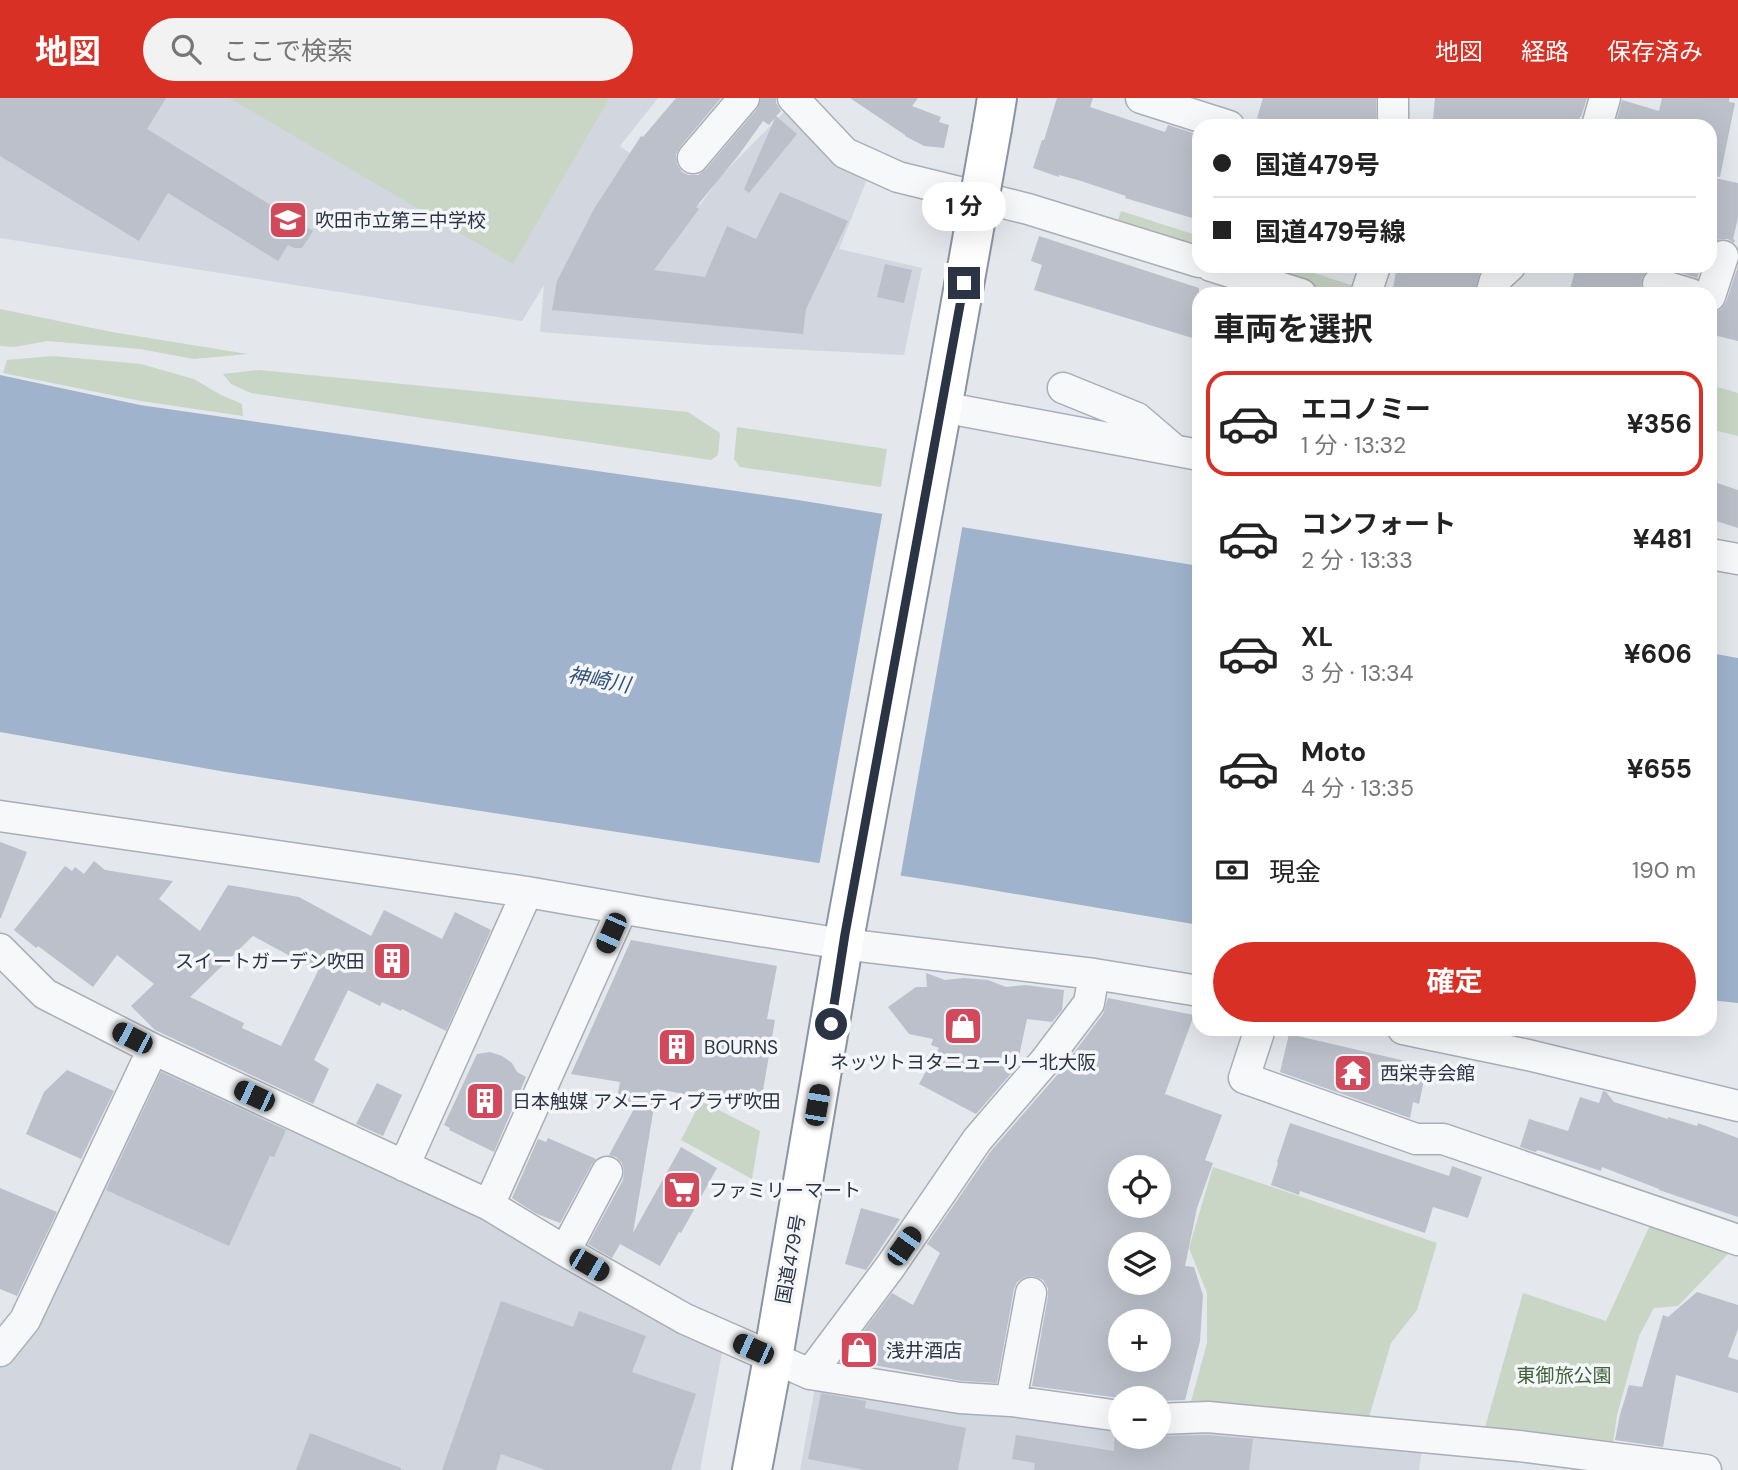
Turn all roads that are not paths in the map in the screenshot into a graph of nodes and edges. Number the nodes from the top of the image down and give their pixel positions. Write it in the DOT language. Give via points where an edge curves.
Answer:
graph roads {
  1 [pos="744,98"];
  2 [pos="793,98"];
  3 [pos="1140,98"];
  4 [pos="1393,98"];
  5 [pos="1605,98"];
  6 [pos="995,113"];
  7 [pos="1207,119"];
  8 [pos="1393,119"];
  9 [pos="1599,119"];
  10 [pos="693,158"];
  11 [pos="1724,256"];
  12 [pos="1192,260"];
  13 [pos="1234,273"];
  14 [pos="1658,284"];
  15 [pos="1278,287"];
  16 [pos="1668,287"];
  17 [pos="1713,287"];
  18 [pos="1063,388"];
  19 [pos="942,407"];
  20 [pos="1186,452"];
  21 [pos="1717,555"];
  22 [pos="1738,559"];
  23 [pos="0,816"];
  24 [pos="527,892"];
  25 [pos="622,909"];
  26 [pos="844,939"];
  27 [pos="0,949"];
  28 [pos="1094,974"];
  29 [pos="1192,990"];
  30 [pos="1258,1036"];
  31 [pos="1437,1036"];
  32 [pos="153,1049"];
  33 [pos="1738,1106"];
  34 [pos="404,1166"];
  35 [pos="607,1172"];
  36 [pos="489,1205"];
  37 [pos="1738,1240"];
  38 [pos="565,1251"];
  39 [pos="1031,1293"];
  40 [pos="0,1351"];
  41 [pos="773,1358"];
  42 [pos="810,1374"];
  43 [pos="1011,1401"];
  44 [pos="1108,1414"];
  45 [pos="1171,1419"];
  46 [pos="1518,1458"];
  47 [pos="752,1470"];
  48 [pos="1706,1470"];
  1 -- 10 [label="street"];
  2 -- 12 [label="street" via="845,153 898,177 1028,209"];
  3 -- 7 [label="street"];
  4 -- 8 [label="street"];
  5 -- 9 [label="street"];
  6 -- 19 [label="highway, 国道479号, bridge"];
  11 -- 17 [label="street"];
  13 -- 15 [label="street"];
  14 -- 16 [label="street"];
  18 -- 20 [label="street" via="1138,418"];
  19 -- 20 [label="street"];
  19 -- 26 [label="highway, 国道479号"];
  21 -- 22 [label="street"];
  23 -- 24 [label="street"];
  24 -- 25 [label="street"];
  24 -- 34 [label="street"];
  25 -- 26 [label="street"];
  25 -- 36 [label="street"];
  26 -- 28 [label="street"];
  26 -- 41 [label="highway, 国道479号"];
  27 -- 32 [label="street" via="45,994"];
  28 -- 29 [label="street"];
  28 -- 42 [label="street" via="1089,1003 976,1140"];
  30 -- 37 [label="street" via="1244,1078 1416,1139 1443,1139"];
  31 -- 33 [label="street"];
  32 -- 34 [label="street"];
  32 -- 40 [label="street" via="25,1320"];
  34 -- 36 [label="street"];
  35 -- 38 [label="street"];
  36 -- 38 [label="street"];
  38 -- 41 [label="street" via="685,1319"];
  39 -- 43 [label="street"];
  41 -- 42 [label="street"];
  41 -- 47 [label="highway, 国道479号"];
  42 -- 43 [label="street" via="960,1398"];
  43 -- 44 [label="street"];
  45 -- 46 [label="street" via="1208,1418"];
  46 -- 48 [label="street"];
}
